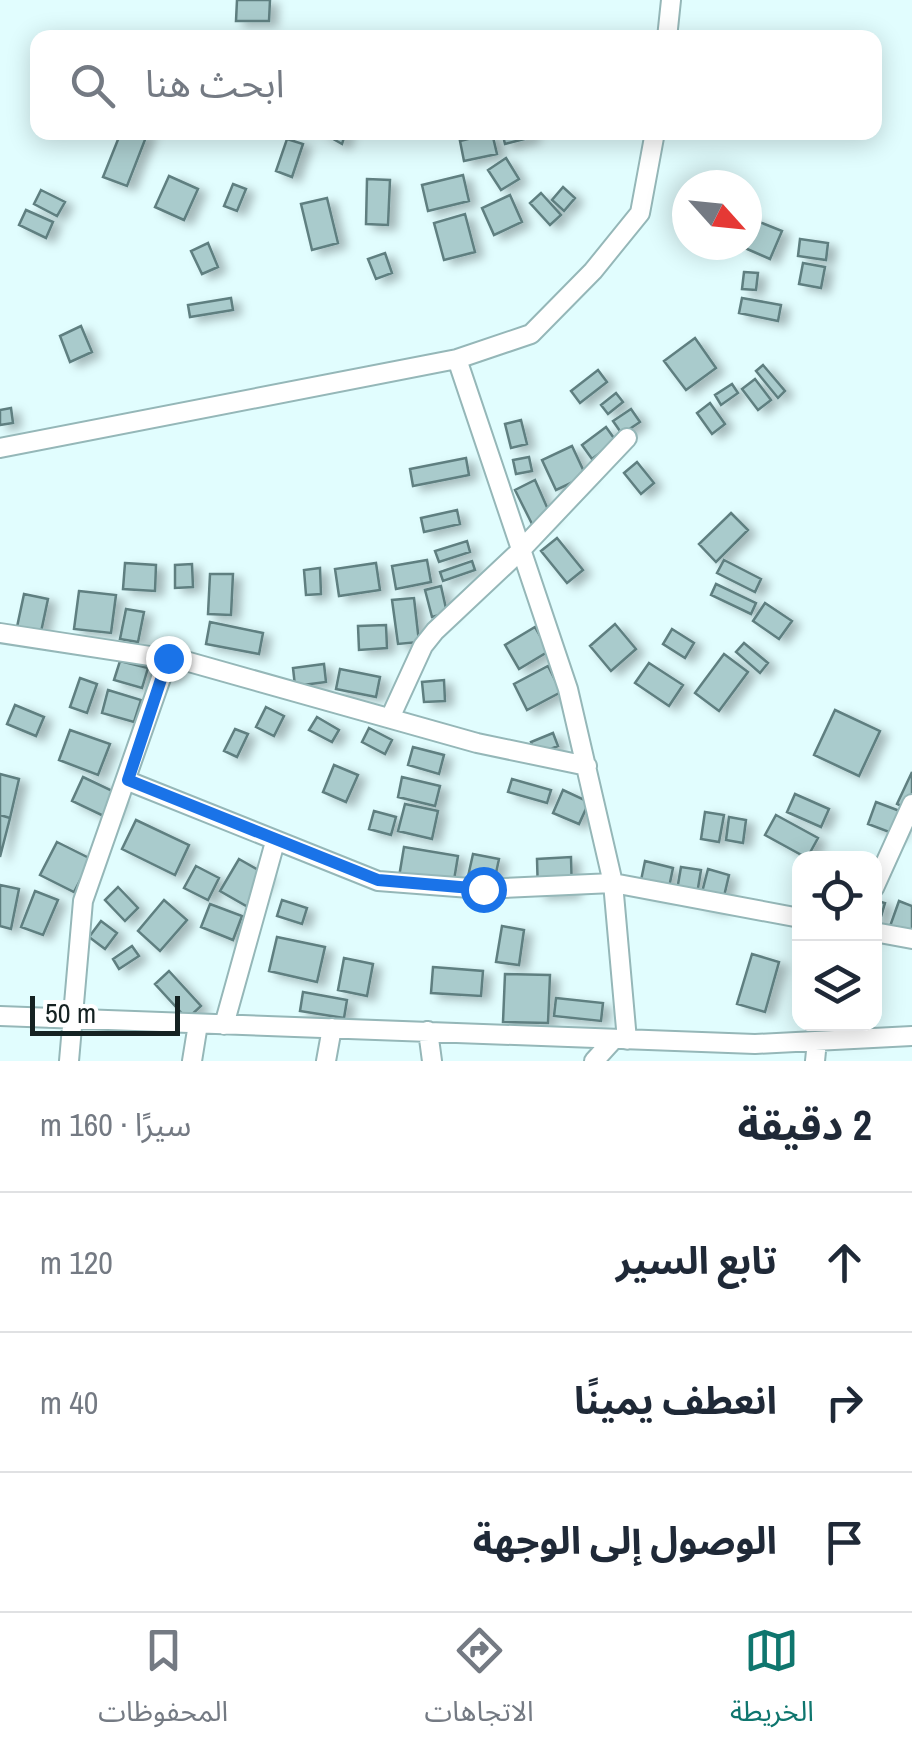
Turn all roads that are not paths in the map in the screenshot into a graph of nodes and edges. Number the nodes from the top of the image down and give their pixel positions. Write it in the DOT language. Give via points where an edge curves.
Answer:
graph roads {
  1 [pos="671,0"];
  2 [pos="668,30"];
  3 [pos="654,140"];
  4 [pos="457,359"];
  5 [pos="627,438"];
  6 [pos="0,448"];
  7 [pos="519,552"];
  8 [pos="0,633"];
  9 [pos="168,658"];
  10 [pos="390,718"];
  11 [pos="587,766"];
  12 [pos="128,780"];
  13 [pos="912,804"];
  14 [pos="274,842"];
  15 [pos="882,870"];
  16 [pos="613,883"];
  17 [pos="792,917"];
  18 [pos="882,933"];
  19 [pos="912,939"];
  20 [pos="0,1016"];
  21 [pos="74,1018"];
  22 [pos="198,1024"];
  23 [pos="224,1025"];
  24 [pos="332,1028"];
  25 [pos="428,1031"];
  26 [pos="827,1035"];
  27 [pos="912,1036"];
  28 [pos="620,1040"];
  29 [pos="69,1061"];
  30 [pos="192,1061"];
  31 [pos="326,1061"];
  32 [pos="432,1061"];
  33 [pos="594,1061"];
  34 [pos="815,1061"];
  1 -- 2 [label="street"];
  3 -- 4 [label="street" via="640,213 593,271 531,334"];
  4 -- 6 [label="street"];
  4 -- 7 [label="street"];
  5 -- 7 [label="street"];
  7 -- 10 [label="street" via="423,646"];
  7 -- 11 [label="street" via="568,688"];
  8 -- 9 [label="street"];
  9 -- 10 [label="street"];
  9 -- 12 [label="street"];
  10 -- 11 [label="street"];
  11 -- 16 [label="street"];
  12 -- 14 [label="street"];
  12 -- 21 [label="street" via="82,900"];
  13 -- 15 [label="street"];
  14 -- 16 [label="street" via="378,880 483,889"];
  14 -- 23 [label="street"];
  16 -- 17 [label="street"];
  16 -- 28 [label="street"];
  18 -- 19 [label="street"];
  20 -- 21 [label="street"];
  21 -- 22 [label="street"];
  21 -- 29 [label="street"];
  22 -- 23 [label="street"];
  22 -- 30 [label="street"];
  23 -- 24 [label="street"];
  24 -- 25 [label="street"];
  24 -- 31 [label="street"];
  25 -- 28 [label="street"];
  25 -- 32 [label="street"];
  26 -- 27 [label="street"];
  26 -- 28 [label="street" via="756,1044"];
  26 -- 34 [label="street"];
  28 -- 33 [label="street"];
}
